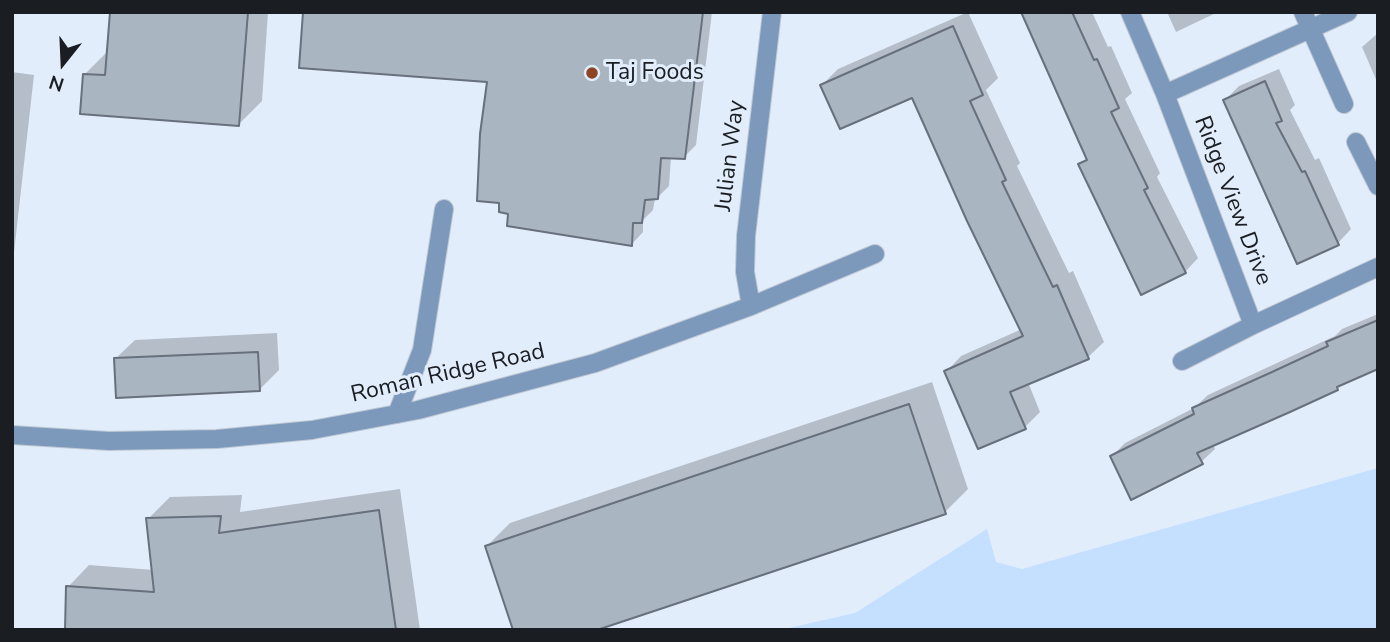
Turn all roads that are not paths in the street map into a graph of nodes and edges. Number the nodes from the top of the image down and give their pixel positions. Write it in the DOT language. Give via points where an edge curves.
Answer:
graph roads {
  1 [pos="772,12"];
  2 [pos="1130,12"];
  3 [pos="1348,12"];
  4 [pos="1307,21"];
  5 [pos="1165,94"];
  6 [pos="1344,104"];
  7 [pos="1356,142"];
  8 [pos="1378,186"];
  9 [pos="444,209"];
  10 [pos="875,254"];
  11 [pos="1378,267"];
  12 [pos="751,306"];
  13 [pos="1254,325"];
  14 [pos="1182,361"];
  15 [pos="397,414"];
  16 [pos="12,435"];
  1 -- 12 [label="street, Julian Way" via="746,236"];
  2 -- 5 [label="street, Ridge View Drive"];
  3 -- 4 [label="street"];
  4 -- 5 [label="street"];
  4 -- 6 [label="street"];
  5 -- 13 [label="street, Ridge View Drive"];
  7 -- 8 [label="street"];
  9 -- 15 [label="street" via="422,350"];
  10 -- 12 [label="street, Roman Ridge Road"];
  11 -- 13 [label="street, Ridge View Drive"];
  12 -- 15 [label="street, Roman Ridge Road" via="595,363"];
  13 -- 14 [label="street, Ridge View Drive"];
  15 -- 16 [label="street, Roman Ridge Road" via="217,439 109,441"];
}
